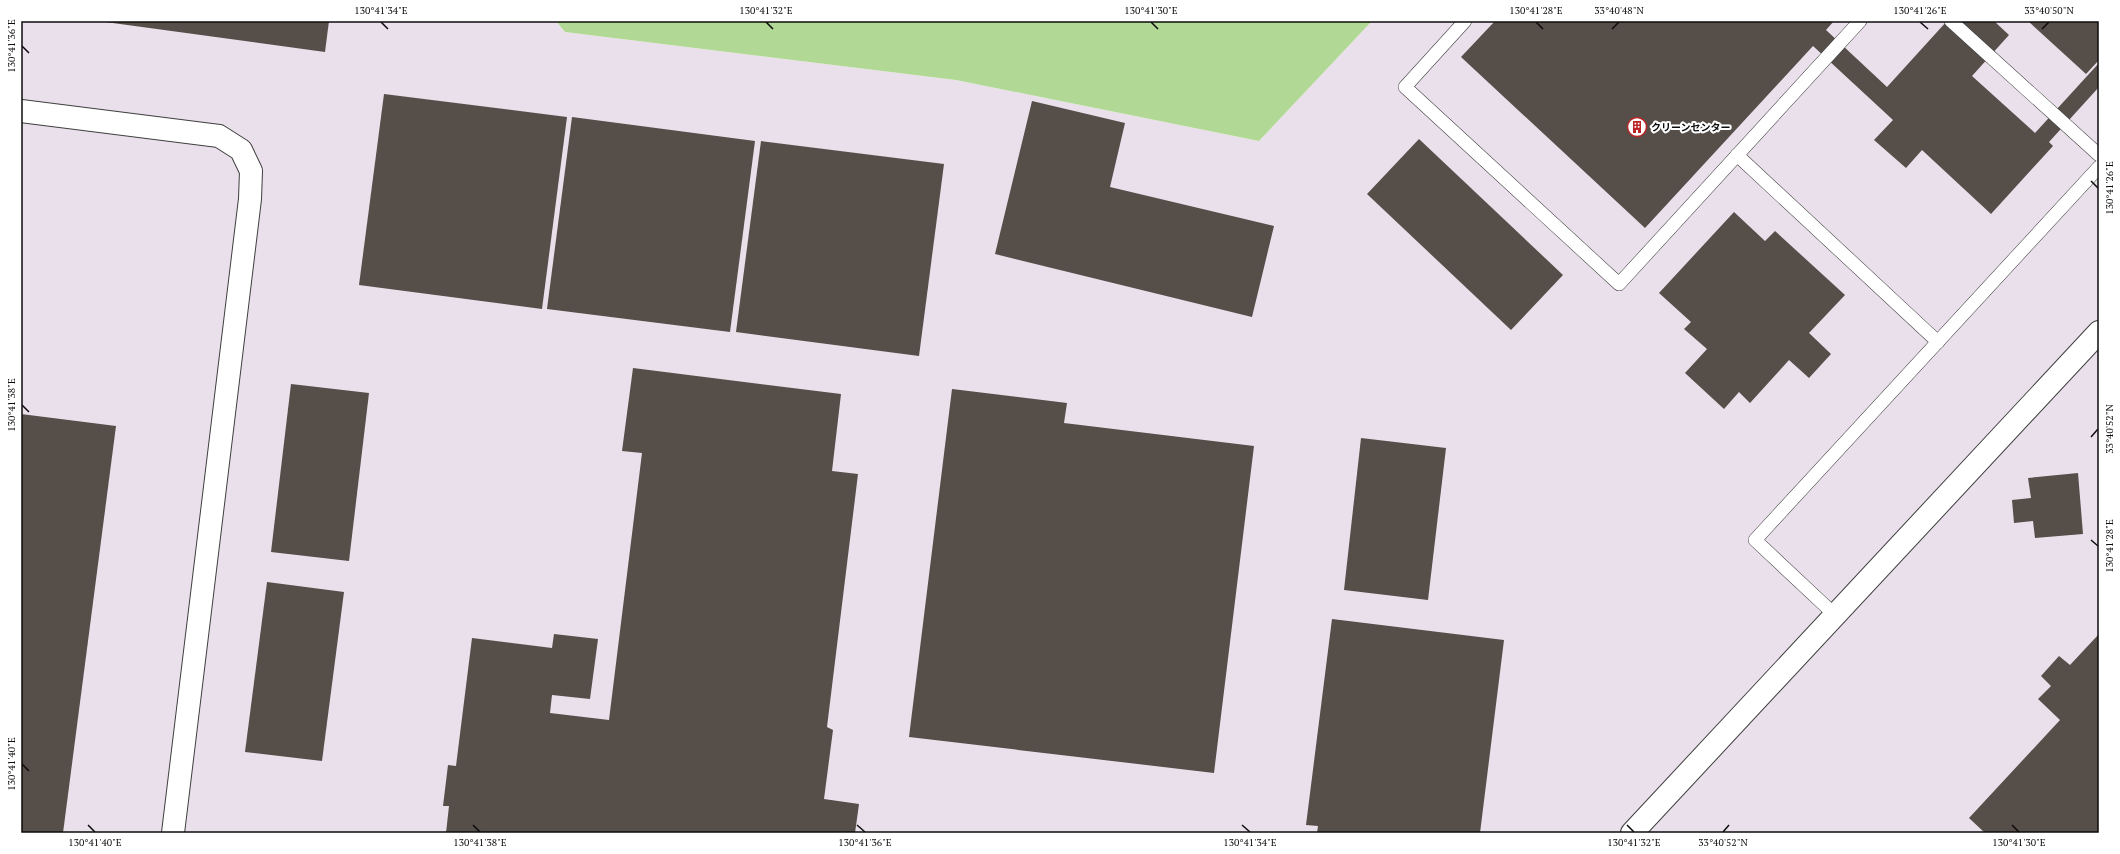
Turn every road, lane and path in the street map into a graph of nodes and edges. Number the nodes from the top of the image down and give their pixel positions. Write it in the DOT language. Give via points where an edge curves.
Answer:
graph roads {
  1 [pos="1465,21"];
  2 [pos="1860,21"];
  3 [pos="1951,21"];
  4 [pos="21,112"];
  5 [pos="1737,155"];
  6 [pos="2099,155"];
  7 [pos="2099,167"];
  8 [pos="2099,332"];
  9 [pos="1938,342"];
  10 [pos="1835,616"];
  11 [pos="173,833"];
  12 [pos="1632,833"];
  1 -- 5 [label="lane" via="1405,86 1619,284"];
  2 -- 5 [label="lane"];
  3 -- 6 [label="lane"];
  4 -- 11 [label="street" via="219,136 241,150 251,171 250,198"];
  5 -- 9 [label="lane"];
  7 -- 9 [label="lane"];
  8 -- 10 [label="street"];
  9 -- 10 [label="lane" via="1755,540"];
  10 -- 12 [label="street"];
}
